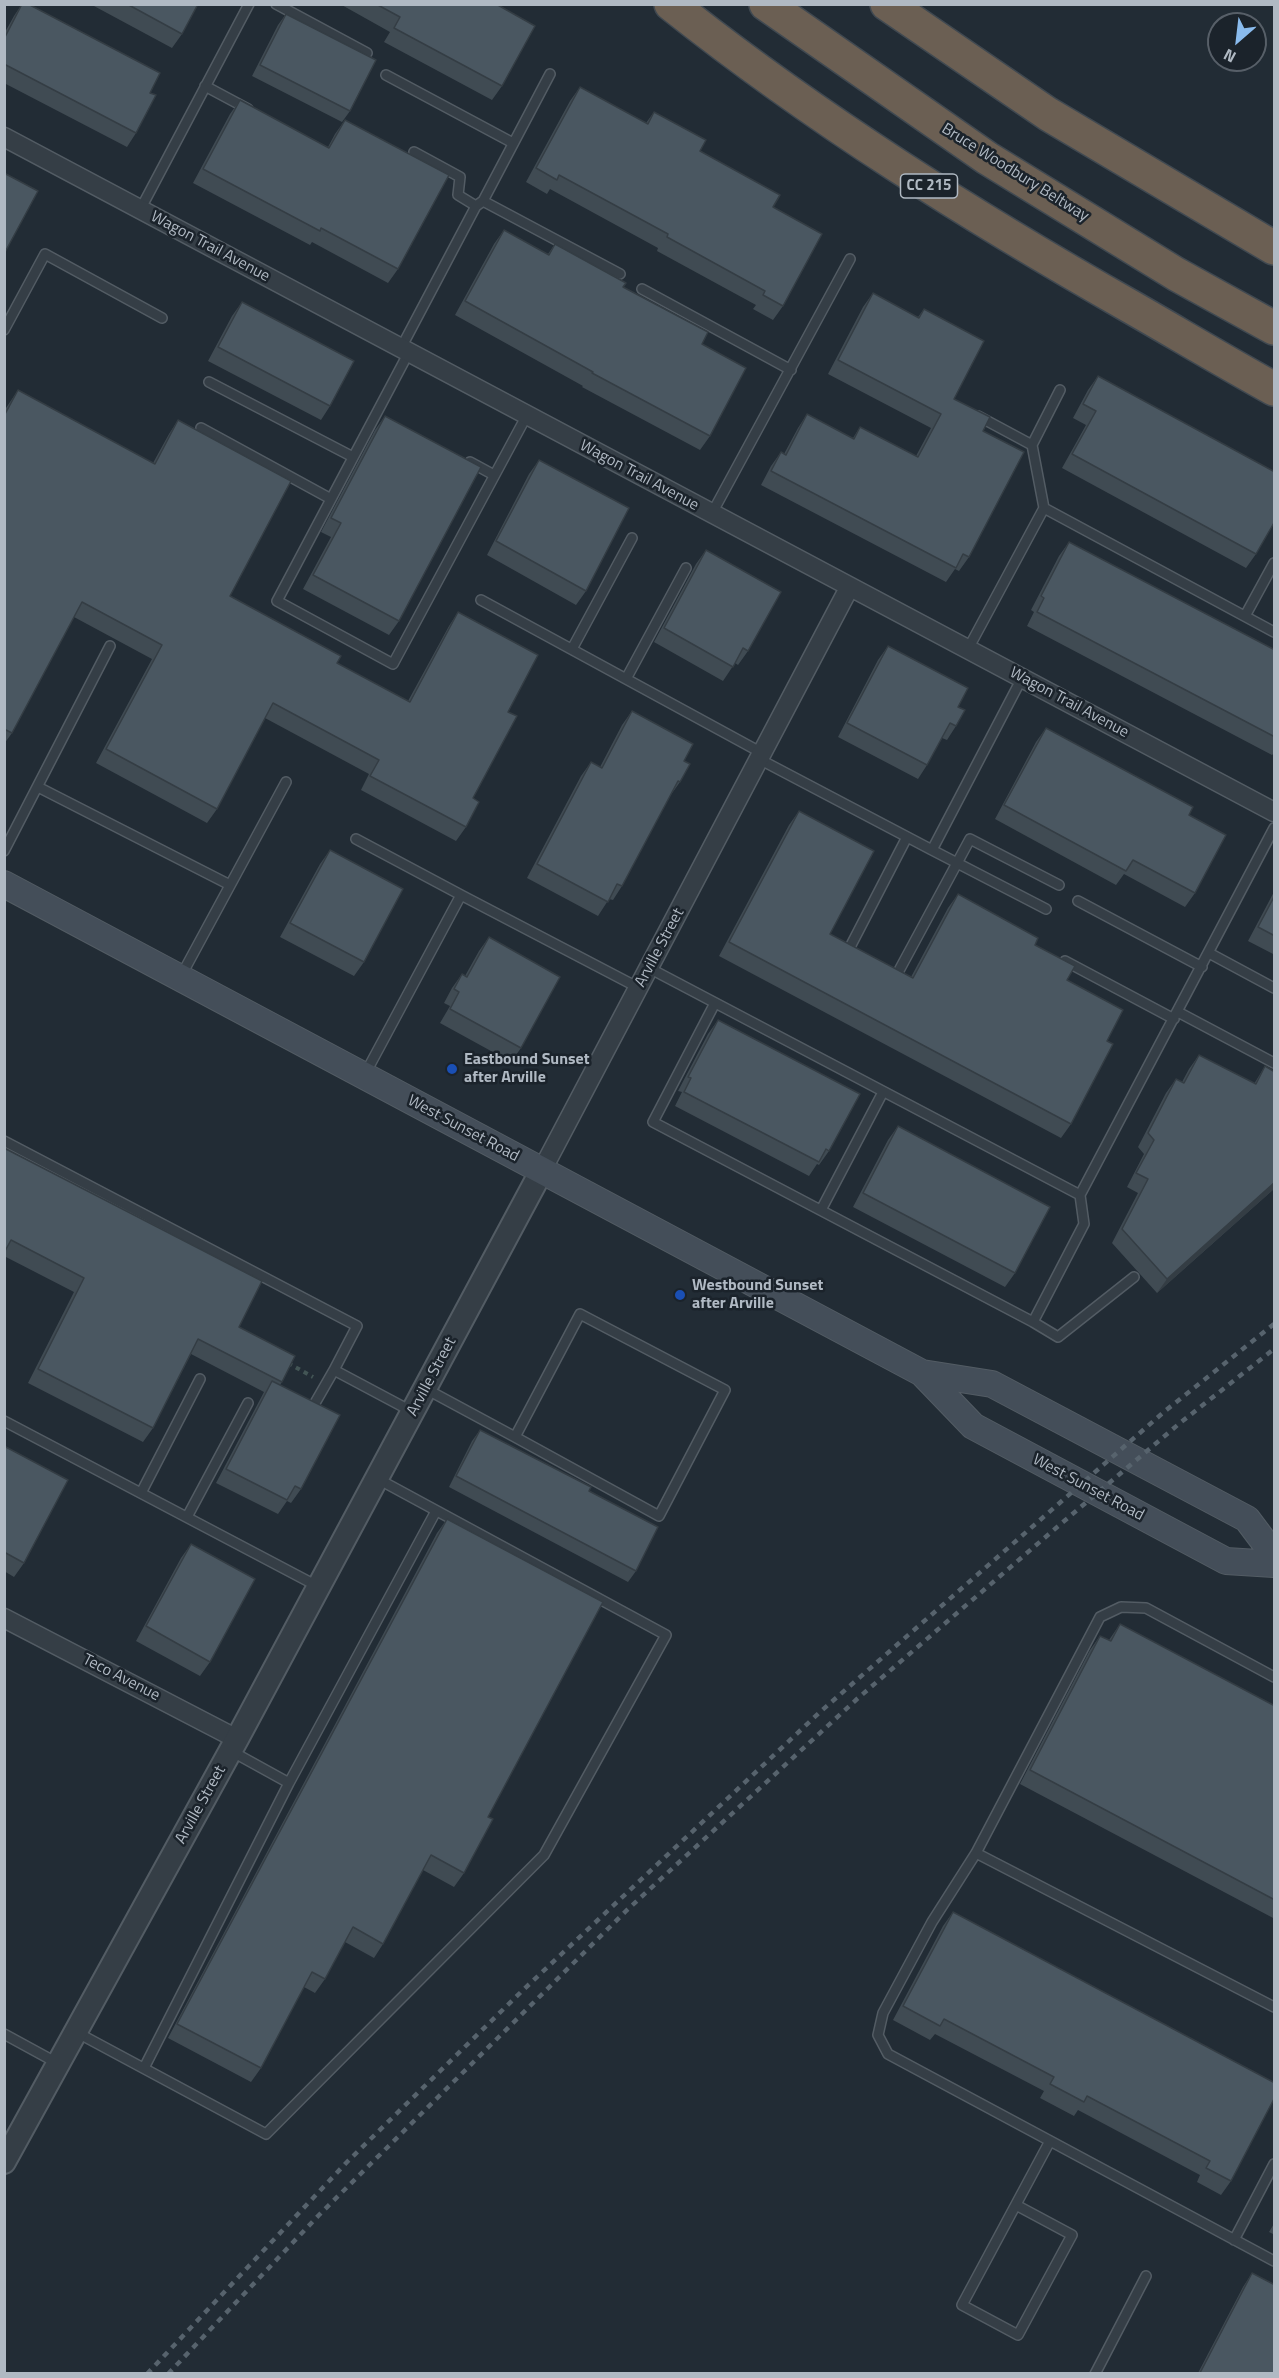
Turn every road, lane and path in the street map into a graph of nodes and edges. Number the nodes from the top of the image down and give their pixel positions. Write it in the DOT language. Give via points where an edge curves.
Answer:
graph roads {
  1 [pos="249,4"];
  2 [pos="276,4"];
  3 [pos="671,4"];
  4 [pos="765,4"];
  5 [pos="887,4"];
  6 [pos="367,52"];
  7 [pos="550,74"];
  8 [pos="386,75"];
  9 [pos="205,86"];
  10 [pos="257,113"];
  11 [pos="4,137"];
  12 [pos="513,143"];
  13 [pos="414,152"];
  14 [pos="479,204"];
  15 [pos="140,210"];
  16 [pos="1275,248"];
  17 [pos="850,259"];
  18 [pos="620,274"];
  19 [pos="642,289"];
  20 [pos="162,318"];
  21 [pos="1275,328"];
  22 [pos="4,330"];
  23 [pos="1199,346"];
  24 [pos="405,350"];
  25 [pos="791,370"];
  26 [pos="209,382"];
  27 [pos="1275,389"];
  28 [pos="1060,390"];
  29 [pos="1275,405"];
  30 [pos="376,412"];
  31 [pos="526,415"];
  32 [pos="978,416"];
  33 [pos="386,417"];
  34 [pos="201,428"];
  35 [pos="1032,445"];
  36 [pos="353,457"];
  37 [pos="465,459"];
  38 [pos="494,475"];
  39 [pos="331,499"];
  40 [pos="1044,508"];
  41 [pos="711,515"];
  42 [pos="632,538"];
  43 [pos="1275,563"];
  44 [pos="686,568"];
  45 [pos="849,588"];
  46 [pos="481,600"];
  47 [pos="1245,616"];
  48 [pos="1275,632"];
  49 [pos="110,646"];
  50 [pos="572,649"];
  51 [pos="968,649"];
  52 [pos="1022,678"];
  53 [pos="626,679"];
  54 [pos="761,756"];
  55 [pos="286,782"];
  56 [pos="38,787"];
  57 [pos="1275,812"];
  58 [pos="1275,828"];
  59 [pos="907,837"];
  60 [pos="356,839"];
  61 [pos="932,850"];
  62 [pos="4,851"];
  63 [pos="957,863"];
  64 [pos="4,884"];
  65 [pos="230,885"];
  66 [pos="1059,885"];
  67 [pos="462,895"];
  68 [pos="1078,901"];
  69 [pos="1046,909"];
  70 [pos="848,951"];
  71 [pos="1209,952"];
  72 [pos="1055,957"];
  73 [pos="1202,967"];
  74 [pos="650,968"];
  75 [pos="180,978"];
  76 [pos="895,978"];
  77 [pos="639,988"];
  78 [pos="1275,988"];
  79 [pos="715,1003"];
  80 [pos="1176,1016"];
  81 [pos="1275,1064"];
  82 [pos="363,1076"];
  83 [pos="883,1092"];
  84 [pos="4,1141"];
  85 [pos="541,1172"];
  86 [pos="1080,1195"];
  87 [pos="821,1210"];
  88 [pos="1134,1276"];
  89 [pos="1034,1322"];
  90 [pos="279,1359"];
  91 [pos="334,1370"];
  92 [pos="922,1373"];
  93 [pos="200,1378"];
  94 [pos="316,1378"];
  95 [pos="426,1389"];
  96 [pos="248,1403"];
  97 [pos="312,1410"];
  98 [pos="413,1412"];
  99 [pos="4,1421"];
  100 [pos="515,1437"];
  101 [pos="378,1479"];
  102 [pos="141,1493"];
  103 [pos="436,1511"];
  104 [pos="187,1517"];
  105 [pos="1275,1556"];
  106 [pos="1275,1564"];
  107 [pos="319,1587"];
  108 [pos="4,1618"];
  109 [pos="1275,1677"];
  110 [pos="234,1745"];
  111 [pos="289,1783"];
  112 [pos="976,1852"];
  113 [pos="1275,2007"];
  114 [pos="76,2032"];
  115 [pos="4,2034"];
  116 [pos="58,2064"];
  117 [pos="144,2068"];
  118 [pos="1050,2141"];
  119 [pos="4,2162"];
  120 [pos="1275,2164"];
  121 [pos="1016,2205"];
  122 [pos="1234,2240"];
  123 [pos="1275,2262"];
  124 [pos="1146,2276"];
  125 [pos="1095,2373"];
  1 -- 9 [label="lane"];
  2 -- 6 [label="lane"];
  3 -- 23 [label="highway, CC 215" via="732,53 946,197"];
  4 -- 21 [label="highway, Bruce Woodbury Beltway" via="987,158 1176,274"];
  5 -- 16 [label="highway" via="1048,114"];
  7 -- 12 [label="lane"];
  8 -- 12 [label="lane"];
  9 -- 10 [label="lane"];
  9 -- 15 [label="lane"];
  11 -- 15 [label="street, Wagon Trail Avenue"];
  12 -- 14 [label="lane"];
  13 -- 14 [label="lane" via="460,177 458,195"];
  14 -- 18 [label="lane"];
  14 -- 24 [label="lane"];
  15 -- 24 [label="street, Wagon Trail Avenue"];
  17 -- 25 [label="lane"];
  19 -- 25 [label="lane"];
  20 -- 22 [label="lane" via="45,254"];
  23 -- 27 [label="highway, CC 215"];
  23 -- 29 [label="highway"];
  24 -- 30 [label="lane"];
  24 -- 31 [label="street, Wagon Trail Avenue"];
  25 -- 41 [label="lane"];
  26 -- 36 [label="lane"];
  28 -- 35 [label="lane"];
  30 -- 33 [label="lane"];
  30 -- 36 [label="lane"];
  31 -- 38 [label="lane"];
  31 -- 41 [label="street, Wagon Trail Avenue"];
  32 -- 35 [label="lane"];
  34 -- 39 [label="lane"];
  35 -- 40 [label="lane"];
  36 -- 39 [label="lane"];
  37 -- 38 [label="lane"];
  38 -- 39 [label="lane" via="393,664 277,601"];
  40 -- 47 [label="lane"];
  40 -- 51 [label="lane"];
  41 -- 45 [label="street, Wagon Trail Avenue"];
  42 -- 50 [label="lane"];
  43 -- 47 [label="lane"];
  44 -- 53 [label="lane"];
  45 -- 51 [label="street, Wagon Trail Avenue"];
  45 -- 54 [label="street, Arville Street"];
  46 -- 50 [label="lane"];
  47 -- 48 [label="lane"];
  49 -- 56 [label="lane"];
  50 -- 53 [label="lane"];
  51 -- 52 [label="street, Wagon Trail Avenue"];
  52 -- 57 [label="street, Wagon Trail Avenue"];
  52 -- 61 [label="lane"];
  53 -- 54 [label="lane"];
  54 -- 59 [label="lane"];
  54 -- 74 [label="street, Arville Street"];
  55 -- 65 [label="lane"];
  56 -- 62 [label="lane"];
  56 -- 65 [label="lane"];
  58 -- 71 [label="lane"];
  59 -- 61 [label="lane"];
  59 -- 70 [label="lane"];
  60 -- 67 [label="lane"];
  61 -- 63 [label="lane"];
  63 -- 66 [label="lane" via="970,838"];
  63 -- 69 [label="lane"];
  63 -- 76 [label="lane"];
  64 -- 75 [label="main road, West Sunset Road"];
  65 -- 75 [label="lane"];
  67 -- 77 [label="lane"];
  67 -- 82 [label="lane"];
  68 -- 73 [label="lane"];
  71 -- 73 [label="lane"];
  71 -- 78 [label="lane"];
  72 -- 80 [label="lane"];
  73 -- 80 [label="lane"];
  74 -- 77 [label="street, Arville Street"];
  74 -- 79 [label="lane"];
  75 -- 82 [label="main road, West Sunset Road"];
  77 -- 85 [label="street, Arville Street"];
  79 -- 83 [label="lane"];
  79 -- 87 [label="lane" via="653,1122"];
  80 -- 81 [label="lane"];
  80 -- 86 [label="lane"];
  82 -- 85 [label="main road, West Sunset Road"];
  83 -- 86 [label="lane"];
  83 -- 87 [label="lane"];
  84 -- 91 [label="lane" via="357,1326"];
  85 -- 92 [label="main road, West Sunset Road"];
  85 -- 95 [label="street, Arville Street"];
  86 -- 89 [label="lane" via="1084,1224"];
  87 -- 89 [label="lane"];
  88 -- 89 [label="lane" via="1058,1337"];
  90 -- 94 [label="path"];
  91 -- 97 [label="lane"];
  91 -- 98 [label="lane"];
  92 -- 105 [label="main road, West Sunset Road" via="992,1384 1246,1519"];
  92 -- 106 [label="main road, West Sunset Road" via="973,1426 1226,1561"];
  93 -- 102 [label="lane"];
  95 -- 98 [label="street, Arville Street"];
  95 -- 100 [label="lane"];
  96 -- 104 [label="lane"];
  98 -- 101 [label="street, Arville Street"];
  99 -- 102 [label="lane"];
  100 -- 100 [label="lane" via="580,1314 725,1390 659,1516"];
  101 -- 103 [label="lane"];
  101 -- 107 [label="street, Arville Street"];
  102 -- 104 [label="lane"];
  103 -- 111 [label="lane"];
  103 -- 117 [label="lane" via="666,1635 544,1855 266,2134"];
  104 -- 107 [label="lane"];
  107 -- 110 [label="street, Arville Street"];
  108 -- 110 [label="street, Teco Avenue"];
  109 -- 112 [label="lane" via="1146,1608 1121,1607 1100,1617"];
  110 -- 111 [label="lane"];
  110 -- 114 [label="street, Arville Street"];
  111 -- 117 [label="lane"];
  112 -- 113 [label="lane"];
  112 -- 118 [label="lane" via="932,1922 883,2013 878,2035 888,2054"];
  114 -- 116 [label="street, Arville Street"];
  114 -- 117 [label="lane"];
  115 -- 116 [label="lane"];
  116 -- 119 [label="street, Arville Street"];
  118 -- 121 [label="lane"];
  118 -- 122 [label="lane"];
  120 -- 122 [label="lane"];
  121 -- 121 [label="lane" via="962,2305 1018,2335 1072,2235"];
  122 -- 123 [label="lane"];
  124 -- 125 [label="lane"];
}
